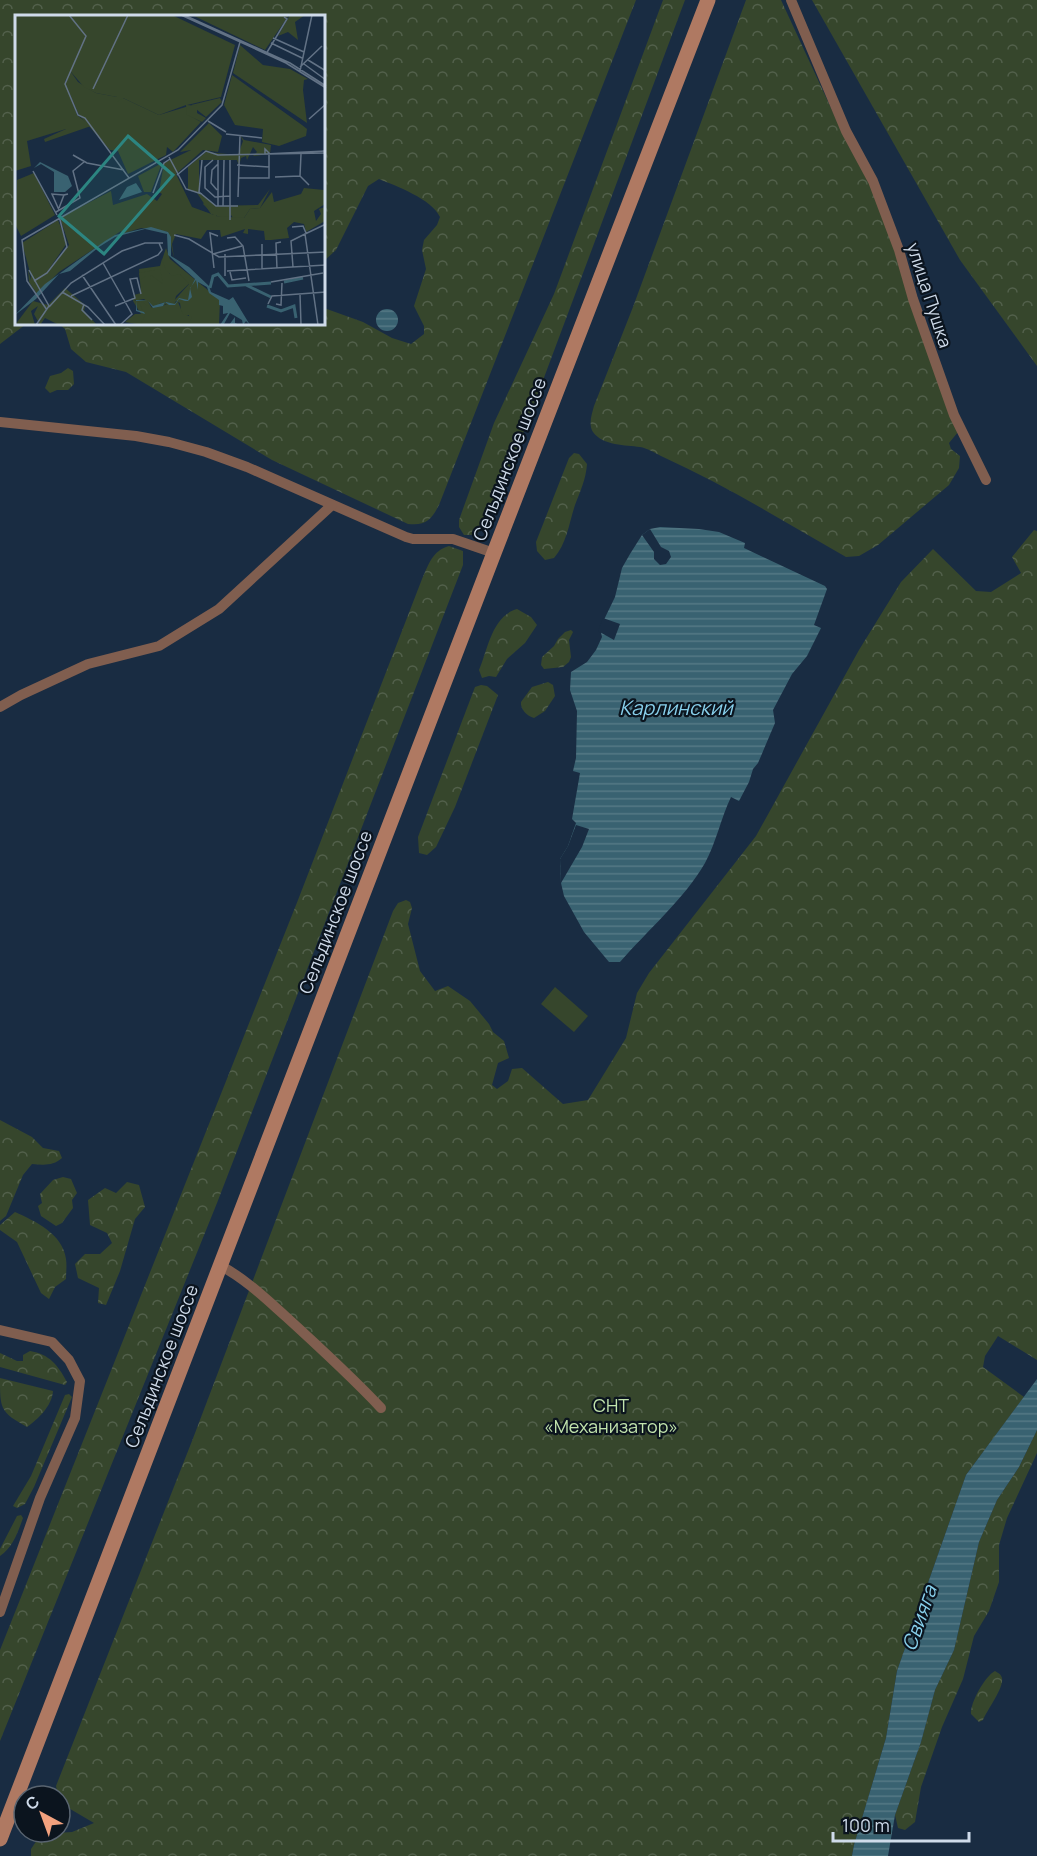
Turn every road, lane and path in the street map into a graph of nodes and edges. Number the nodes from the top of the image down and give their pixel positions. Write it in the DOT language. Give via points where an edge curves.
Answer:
graph roads {
  1 [pos="708,0"];
  2 [pos="791,0"];
  3 [pos="0,422"];
  4 [pos="986,480"];
  5 [pos="332,505"];
  6 [pos="494,553"];
  7 [pos="0,707"];
  8 [pos="220,1266"];
  9 [pos="0,1330"];
  10 [pos="381,1408"];
  11 [pos="0,1612"];
  12 [pos="0,1839"];
  1 -- 6 [label="main road, Сельдинское шоссе"];
  2 -- 4 [label="street, улица Пушка" via="842,121 873,181 954,415"];
  3 -- 5 [label="street" via="169,442 247,467"];
  5 -- 6 [label="street" via="406,537 453,539"];
  5 -- 7 [label="street" via="219,609 159,646 88,664"];
  6 -- 8 [label="main road, Сельдинское шоссе"];
  8 -- 10 [label="street" via="269,1302 341,1365"];
  8 -- 12 [label="main road, Сельдинское шоссе"];
  9 -- 11 [label="street" via="52,1342 69,1360 80,1381 75,1418 40,1498"];
}
